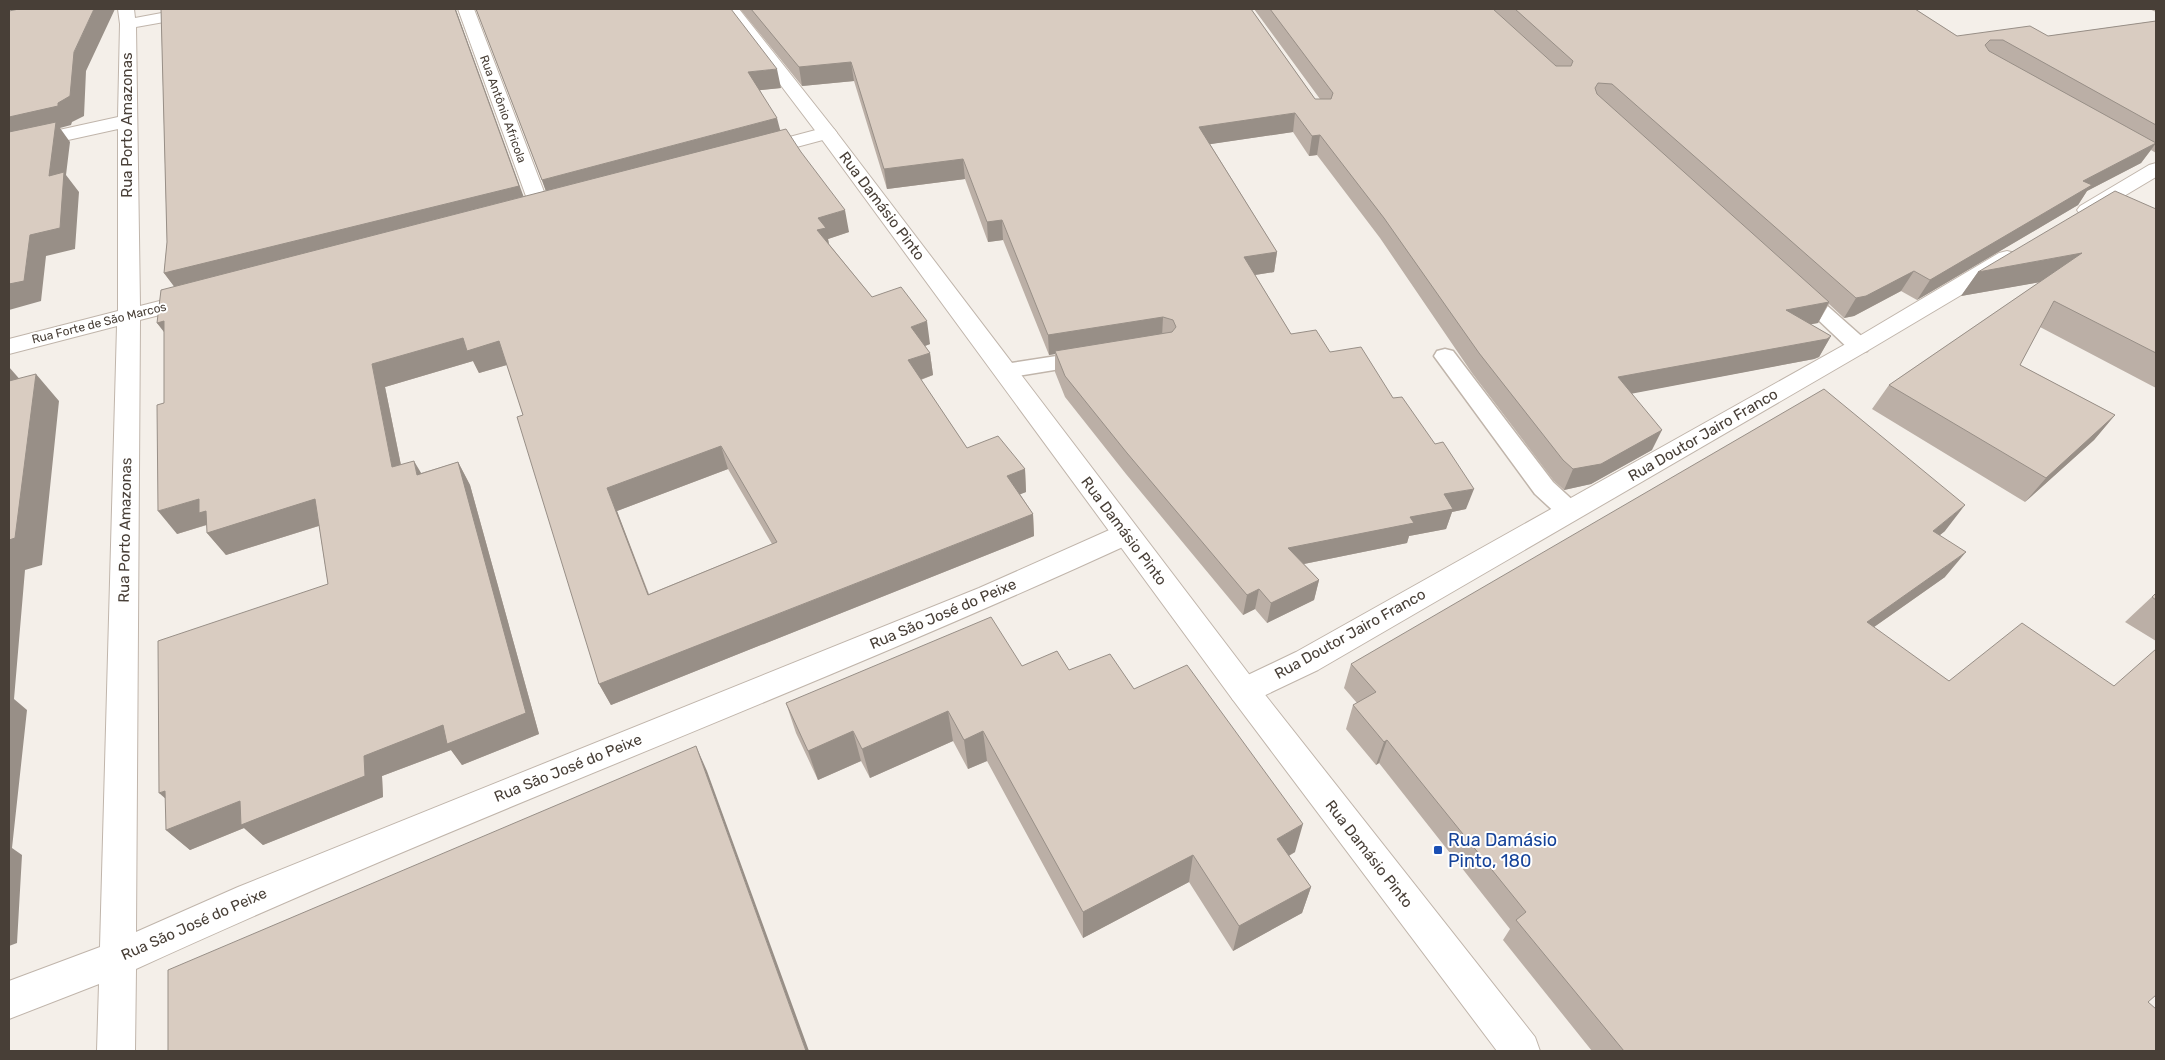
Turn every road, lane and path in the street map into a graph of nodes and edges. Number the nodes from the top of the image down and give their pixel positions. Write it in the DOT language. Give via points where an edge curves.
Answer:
graph roads {
  1 [pos="209,9"];
  2 [pos="466,9"];
  3 [pos="731,9"];
  4 [pos="127,16"];
  5 [pos="126,121"];
  6 [pos="827,133"];
  7 [pos="9,147"];
  8 [pos="741,156"];
  9 [pos="2153,162"];
  10 [pos="541,210"];
  11 [pos="2071,219"];
  12 [pos="2029,245"];
  13 [pos="1787,280"];
  14 [pos="215,294"];
  15 [pos="129,316"];
  16 [pos="9,346"];
  17 [pos="1859,346"];
  18 [pos="1113,354"];
  19 [pos="1445,356"];
  20 [pos="1005,371"];
  21 [pos="1569,511"];
  22 [pos="1126,534"];
  23 [pos="1244,691"];
  24 [pos="117,959"];
  25 [pos="9,1000"];
  26 [pos="116,1051"];
  27 [pos="1521,1051"];
  1 -- 4 [label="street"];
  2 -- 10 [label="street, Rua Antônio Africola"];
  3 -- 6 [label="street, Rua Damásio Pinto"];
  4 -- 5 [label="street, Rua Porto Amazonas"];
  5 -- 7 [label="street"];
  5 -- 15 [label="street, Rua Porto Amazonas"];
  6 -- 8 [label="street"];
  6 -- 20 [label="street, Rua Damásio Pinto"];
  9 -- 11 [label="street"];
  12 -- 17 [label="street, Rua Doutor Jairo Franco"];
  13 -- 17 [label="lane"];
  14 -- 15 [label="street, Rua Forte de São Marcos"];
  15 -- 16 [label="street, Rua Forte de São Marcos"];
  15 -- 24 [label="street, Rua Porto Amazonas"];
  17 -- 21 [label="street, Rua Doutor Jairo Franco"];
  18 -- 20 [label="lane"];
  19 -- 21 [label="lane" via="1544,488"];
  20 -- 22 [label="street, Rua Damásio Pinto"];
  21 -- 23 [label="street, Rua Doutor Jairo Franco" via="1307,661"];
  22 -- 23 [label="street, Rua Damásio Pinto"];
  22 -- 24 [label="street, Rua São José do Peixe" via="989,596 250,899"];
  23 -- 27 [label="street, Rua Damásio Pinto"];
  24 -- 25 [label="street, Rua São José do Peixe"];
  24 -- 26 [label="street, Rua Porto Amazonas"];
}
